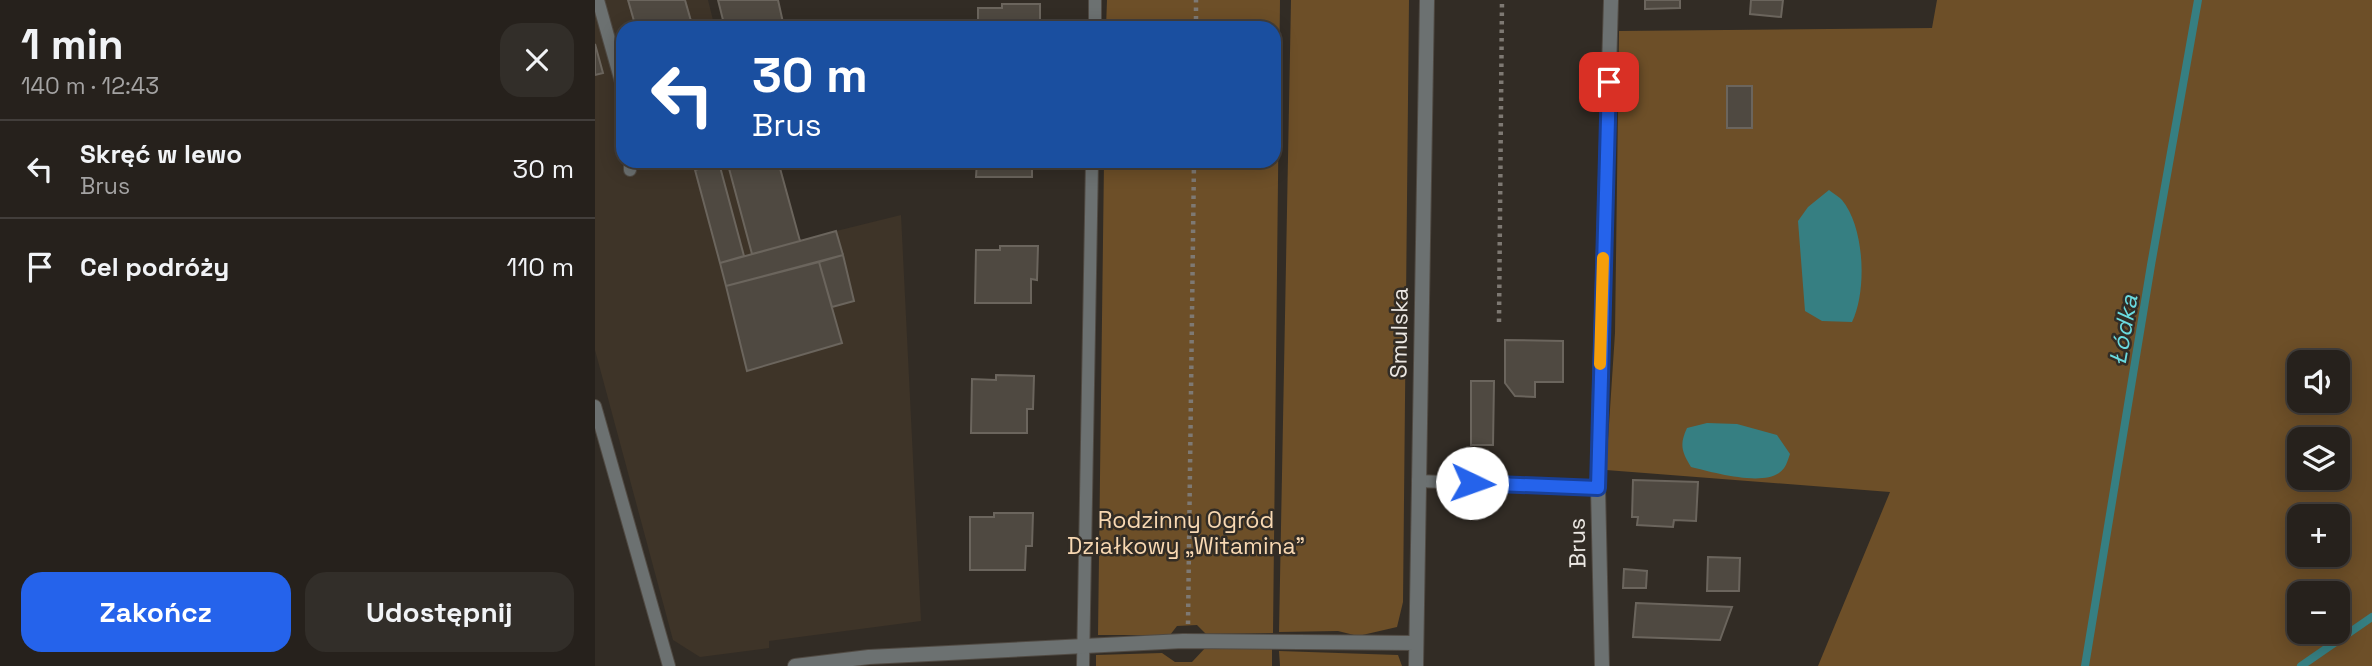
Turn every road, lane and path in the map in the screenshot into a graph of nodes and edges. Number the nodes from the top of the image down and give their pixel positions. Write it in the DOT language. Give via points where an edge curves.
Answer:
graph roads {
  1 [pos="598,0"];
  2 [pos="1095,0"];
  3 [pos="1196,0"];
  4 [pos="1427,0"];
  5 [pos="1502,0"];
  6 [pos="1611,0"];
  7 [pos="1095,21"];
  8 [pos="1196,21"];
  9 [pos="616,64"];
  10 [pos="1092,168"];
  11 [pos="1194,168"];
  12 [pos="1499,323"];
  13 [pos="595,406"];
  14 [pos="1418,481"];
  15 [pos="1598,488"];
  16 [pos="1188,625"];
  17 [pos="1416,643"];
  18 [pos="1084,646"];
  19 [pos="670,666"];
  20 [pos="795,666"];
  21 [pos="1083,666"];
  22 [pos="1416,666"];
  23 [pos="1602,666"];
  1 -- 9 [label="lane"];
  2 -- 7 [label="lane"];
  3 -- 8 [label="path"];
  4 -- 14 [label="street, Smulska"];
  5 -- 12 [label="path"];
  6 -- 15 [label="street, Brus"];
  10 -- 18 [label="lane"];
  11 -- 16 [label="path"];
  13 -- 19 [label="lane"];
  14 -- 15 [label="lane"];
  14 -- 17 [label="street, Smulska"];
  15 -- 23 [label="street, Brus"];
  17 -- 18 [label="street" via="1183,641"];
  17 -- 22 [label="street, Smulska"];
  18 -- 20 [label="street" via="888,656"];
  18 -- 21 [label="lane"];
}
